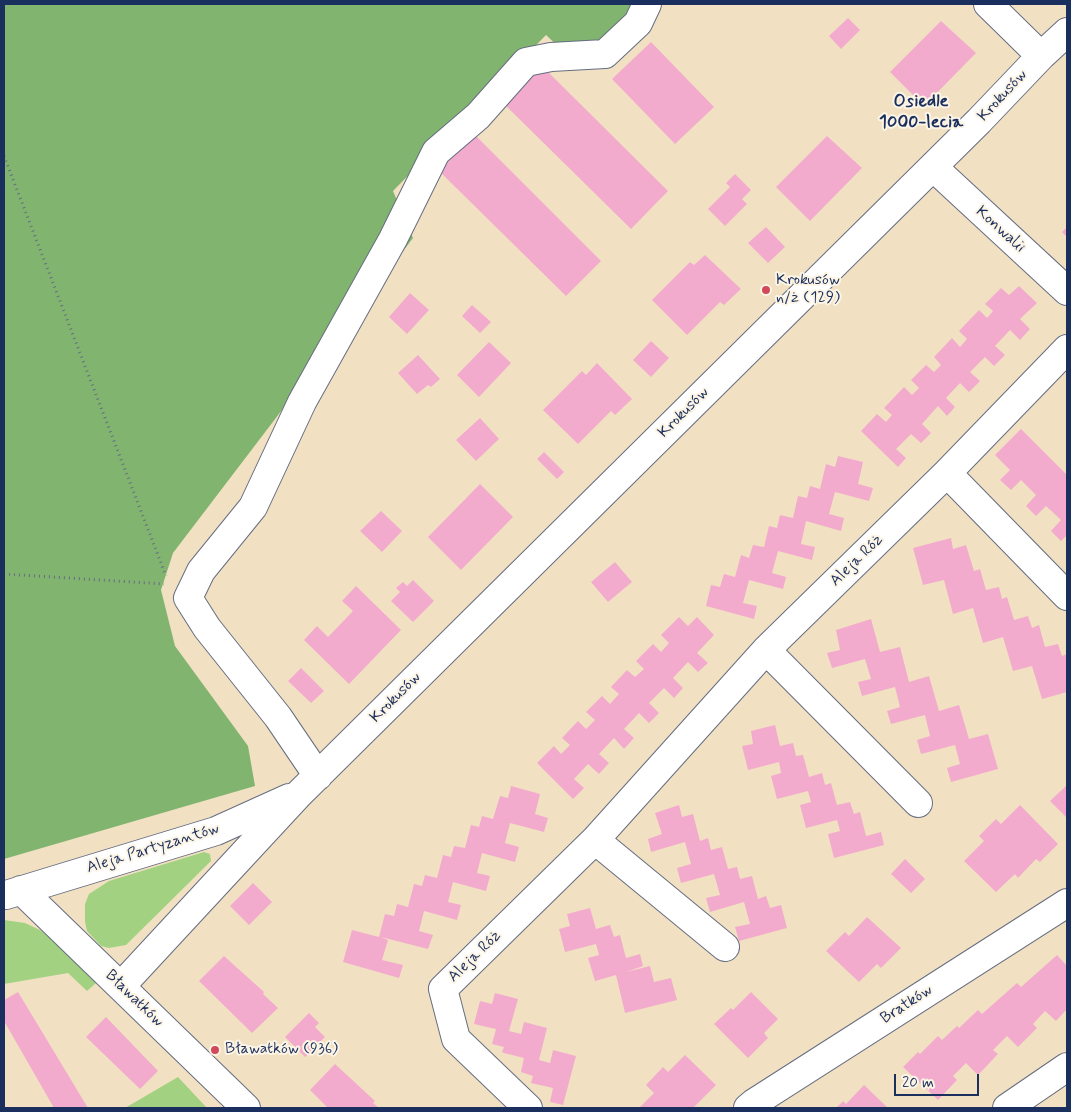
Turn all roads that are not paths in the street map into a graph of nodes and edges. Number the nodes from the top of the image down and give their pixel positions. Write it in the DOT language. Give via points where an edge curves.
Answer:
graph roads {
  1 [pos="647,4"];
  2 [pos="988,4"];
  3 [pos="1067,32"];
  4 [pos="1041,56"];
  5 [pos="933,167"];
  6 [pos="1067,292"];
  7 [pos="1067,349"];
  8 [pos="947,472"];
  9 [pos="1067,596"];
  10 [pos="766,650"];
  11 [pos="308,785"];
  12 [pos="918,803"];
  13 [pos="595,840"];
  14 [pos="12,893"];
  15 [pos="1067,903"];
  16 [pos="725,946"];
  17 [pos="121,986"];
  18 [pos="1067,1068"];
  19 [pos="246,1108"];
  20 [pos="528,1108"];
  21 [pos="748,1108"];
  22 [pos="1008,1108"];
  1 -- 11 [label="street" via="638,24 605,54 526,62 478,116 436,152 393,239 302,402 253,507 201,571 188,598 207,628 278,717"];
  2 -- 4 [label="street"];
  3 -- 4 [label="street, Krokusów"];
  4 -- 5 [label="street, Krokusów"];
  5 -- 6 [label="street, Konwalii"];
  5 -- 11 [label="street, Krokusów"];
  7 -- 8 [label="street, Aleja Róż"];
  8 -- 9 [label="street"];
  8 -- 10 [label="street, Aleja Róż"];
  10 -- 12 [label="street"];
  10 -- 13 [label="street, Aleja Róż"];
  11 -- 14 [label="street, Aleja Partyzantów" via="216,831"];
  11 -- 17 [label="street, Krokusów"];
  13 -- 16 [label="street"];
  13 -- 20 [label="street, Aleja Róż" via="443,989 456,1039"];
  14 -- 17 [label="street, Bławatków"];
  15 -- 21 [label="street, Bratków"];
  17 -- 19 [label="street, Bławatków"];
  18 -- 22 [label="street"];
}
